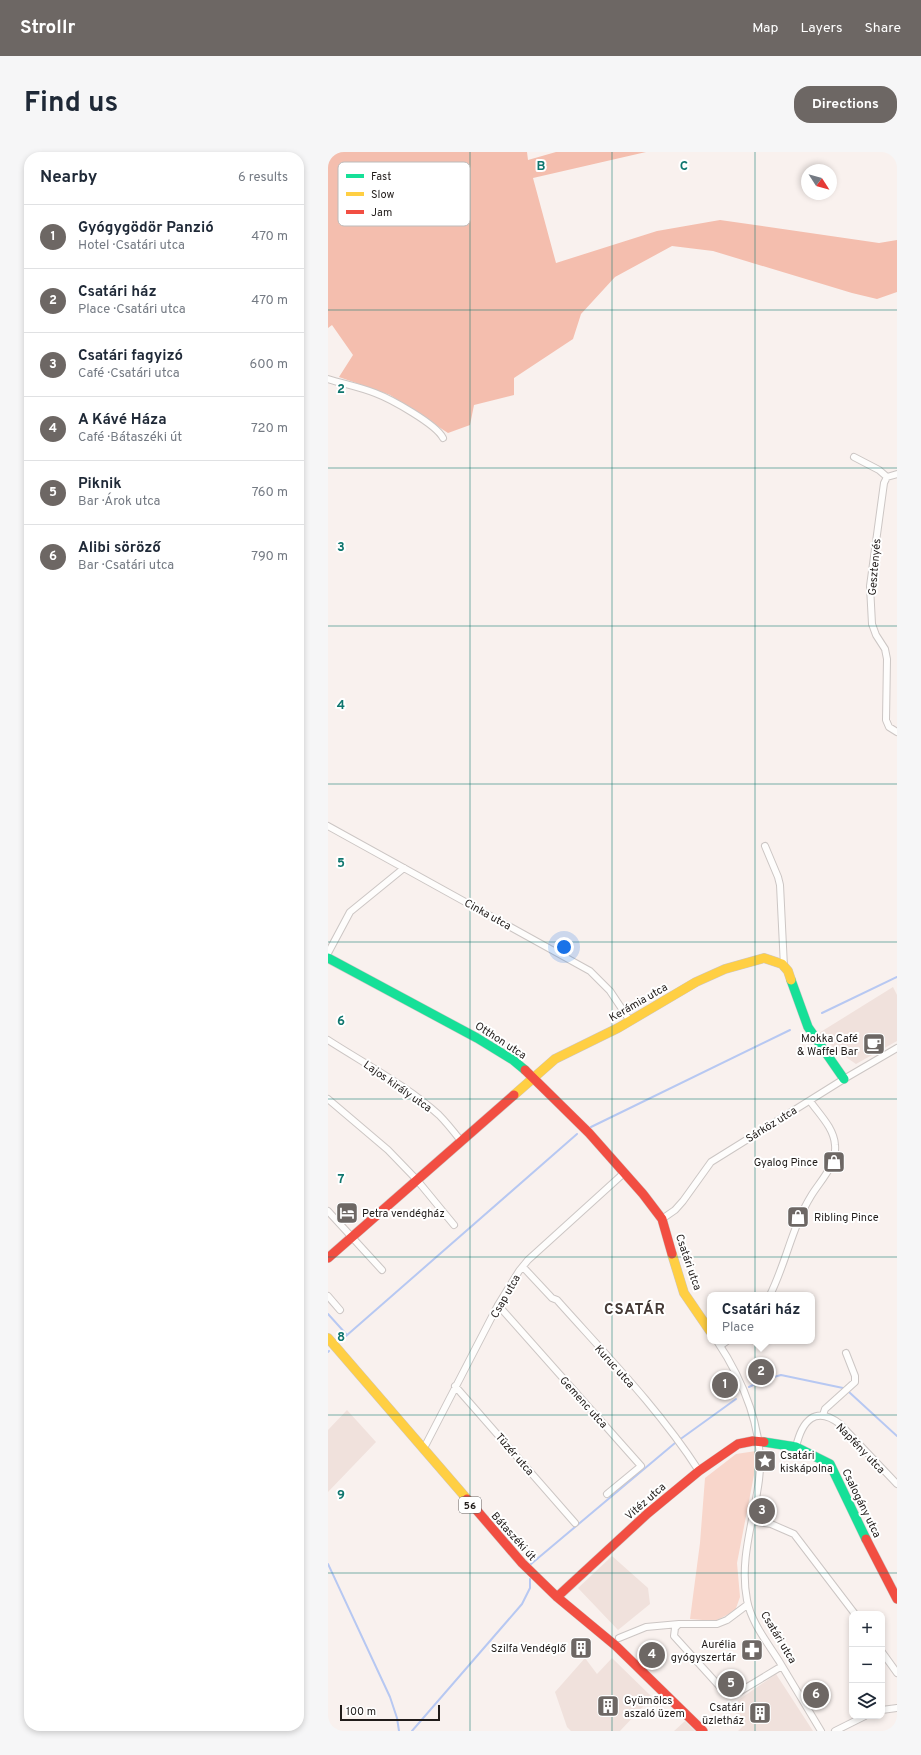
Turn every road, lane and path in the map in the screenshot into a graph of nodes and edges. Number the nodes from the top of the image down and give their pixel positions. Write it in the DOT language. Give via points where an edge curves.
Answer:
graph roads {
  1 [pos="328,379"];
  2 [pos="443,438"];
  3 [pos="854,457"];
  4 [pos="897,474"];
  5 [pos="887,477"];
  6 [pos="897,732"];
  7 [pos="328,826"];
  8 [pos="765,846"];
  9 [pos="404,868"];
  10 [pos="328,953"];
  11 [pos="328,958"];
  12 [pos="784,967"];
  13 [pos="630,1021"];
  14 [pos="328,1040"];
  15 [pos="897,1048"];
  16 [pos="534,1078"];
  17 [pos="844,1079"];
  18 [pos="328,1099"];
  19 [pos="810,1101"];
  20 [pos="461,1141"];
  21 [pos="624,1172"];
  22 [pos="417,1180"];
  23 [pos="328,1211"];
  24 [pos="662,1219"];
  25 [pos="454,1225"];
  26 [pos="353,1237"];
  27 [pos="328,1258"];
  28 [pos="523,1267"];
  29 [pos="382,1270"];
  30 [pos="772,1292"];
  31 [pos="328,1296"];
  32 [pos="498,1305"];
  33 [pos="340,1310"];
  34 [pos="707,1327"];
  35 [pos="330,1339"];
  36 [pos="719,1344"];
  37 [pos="846,1353"];
  38 [pos="455,1386"];
  39 [pos="823,1415"];
  40 [pos="758,1441"];
  41 [pos="796,1447"];
  42 [pos="424,1448"];
  43 [pos="699,1471"];
  44 [pos="897,1484"];
  45 [pos="607,1494"];
  46 [pos="752,1520"];
  47 [pos="575,1523"];
  48 [pos="557,1597"];
  49 [pos="897,1599"];
  50 [pos="748,1605"];
  51 [pos="853,1611"];
  52 [pos="679,1624"];
  53 [pos="619,1638"];
  54 [pos="885,1656"];
  55 [pos="782,1666"];
  56 [pos="897,1673"];
  57 [pos="897,1708"];
  58 [pos="885,1710"];
  59 [pos="859,1719"];
  60 [pos="703,1731"];
  61 [pos="821,1731"];
  62 [pos="835,1731"];
  1 -- 2 [label="street" via="376,393 429,423"];
  3 -- 5 [label="street"];
  4 -- 5 [label="street"];
  5 -- 6 [label="street, Gesztenyés" via="884,483 870,586 872,624 886,649 886,720 889,727"];
  7 -- 9 [label="street, Cinka utca"];
  8 -- 12 [label="street" via="780,885"];
  9 -- 10 [label="street" via="350,912"];
  9 -- 13 [label="street, Cinka utca" via="590,971 610,991"];
  11 -- 16 [label="street, Otthon utca" via="477,1038 513,1060"];
  12 -- 13 [label="street, Kerámia utca" via="764,958 725,969 696,982"];
  12 -- 17 [label="street" via="794,985 808,1027"];
  13 -- 16 [label="street, Kerámia utca" via="555,1059"];
  14 -- 20 [label="street, Lajos király utca" via="384,1074 414,1096 439,1115"];
  15 -- 17 [label="street, Sárköz utca"];
  16 -- 20 [label="street, Kerámia utca"];
  16 -- 21 [label="street, Otthon utca"];
  17 -- 19 [label="street, Sárköz utca"];
  18 -- 22 [label="street" via="376,1138"];
  19 -- 24 [label="street, Sárköz utca" via="711,1162 683,1202"];
  19 -- 30 [label="street" via="831,1130 835,1146 834,1158 801,1216"];
  20 -- 22 [label="street, Kerámia utca"];
  21 -- 24 [label="street, Otthon utca"];
  21 -- 28 [label="street, Csap utca"];
  22 -- 25 [label="street"];
  22 -- 26 [label="street, Kerámia utca"];
  23 -- 26 [label="street"];
  24 -- 34 [label="street, Csatári utca" via="684,1293"];
  26 -- 27 [label="street, Kerámia utca"];
  26 -- 29 [label="street"];
  28 -- 32 [label="street, Csap utca"];
  28 -- 43 [label="street, Kuruc utca" via="552,1298 557,1300 675,1436"];
  31 -- 33 [label="street"];
  32 -- 38 [label="street, Csap utca"];
  32 -- 45 [label="street, Gemenc utca" via="641,1466"];
  35 -- 42 [label="street, Bátaszéki út / 56"];
  36 -- 40 [label="street, Csatári utca" via="747,1400"];
  37 -- 39 [label="street" via="855,1382 825,1409"];
  38 -- 42 [label="street, Csap utca"];
  38 -- 47 [label="street, Tüzér utca"];
  39 -- 41 [label="street" via="811,1418 804,1425"];
  39 -- 44 [label="street, Napfény utca" via="840,1424"];
  40 -- 41 [label="street, Csalogány utca"];
  40 -- 43 [label="street, Vitéz utca" via="738,1444"];
  40 -- 46 [label="street, Csatári utca" via="759,1480"];
  41 -- 49 [label="street, Csalogány utca" via="830,1464"];
  42 -- 48 [label="street, Bátaszéki út / 56" via="511,1552"];
  43 -- 48 [label="street, Vitéz utca" via="647,1514"];
  46 -- 50 [label="street, Csatári utca" via="745,1565"];
  46 -- 51 [label="street" via="771,1524 794,1534"];
  48 -- 60 [label="street, Bátaszéki út / 56" via="616,1646"];
  50 -- 52 [label="street" via="717,1624"];
  50 -- 55 [label="street, Csatári utca" via="756,1625"];
  52 -- 53 [label="street" via="646,1627"];
  52 -- 55 [label="street" via="674,1633 678,1641 721,1688 729,1692 738,1692"];
  54 -- 56 [label="street"];
  55 -- 61 [label="street, Csatári utca"];
  57 -- 58 [label="street"];
  59 -- 62 [label="street"];
}
